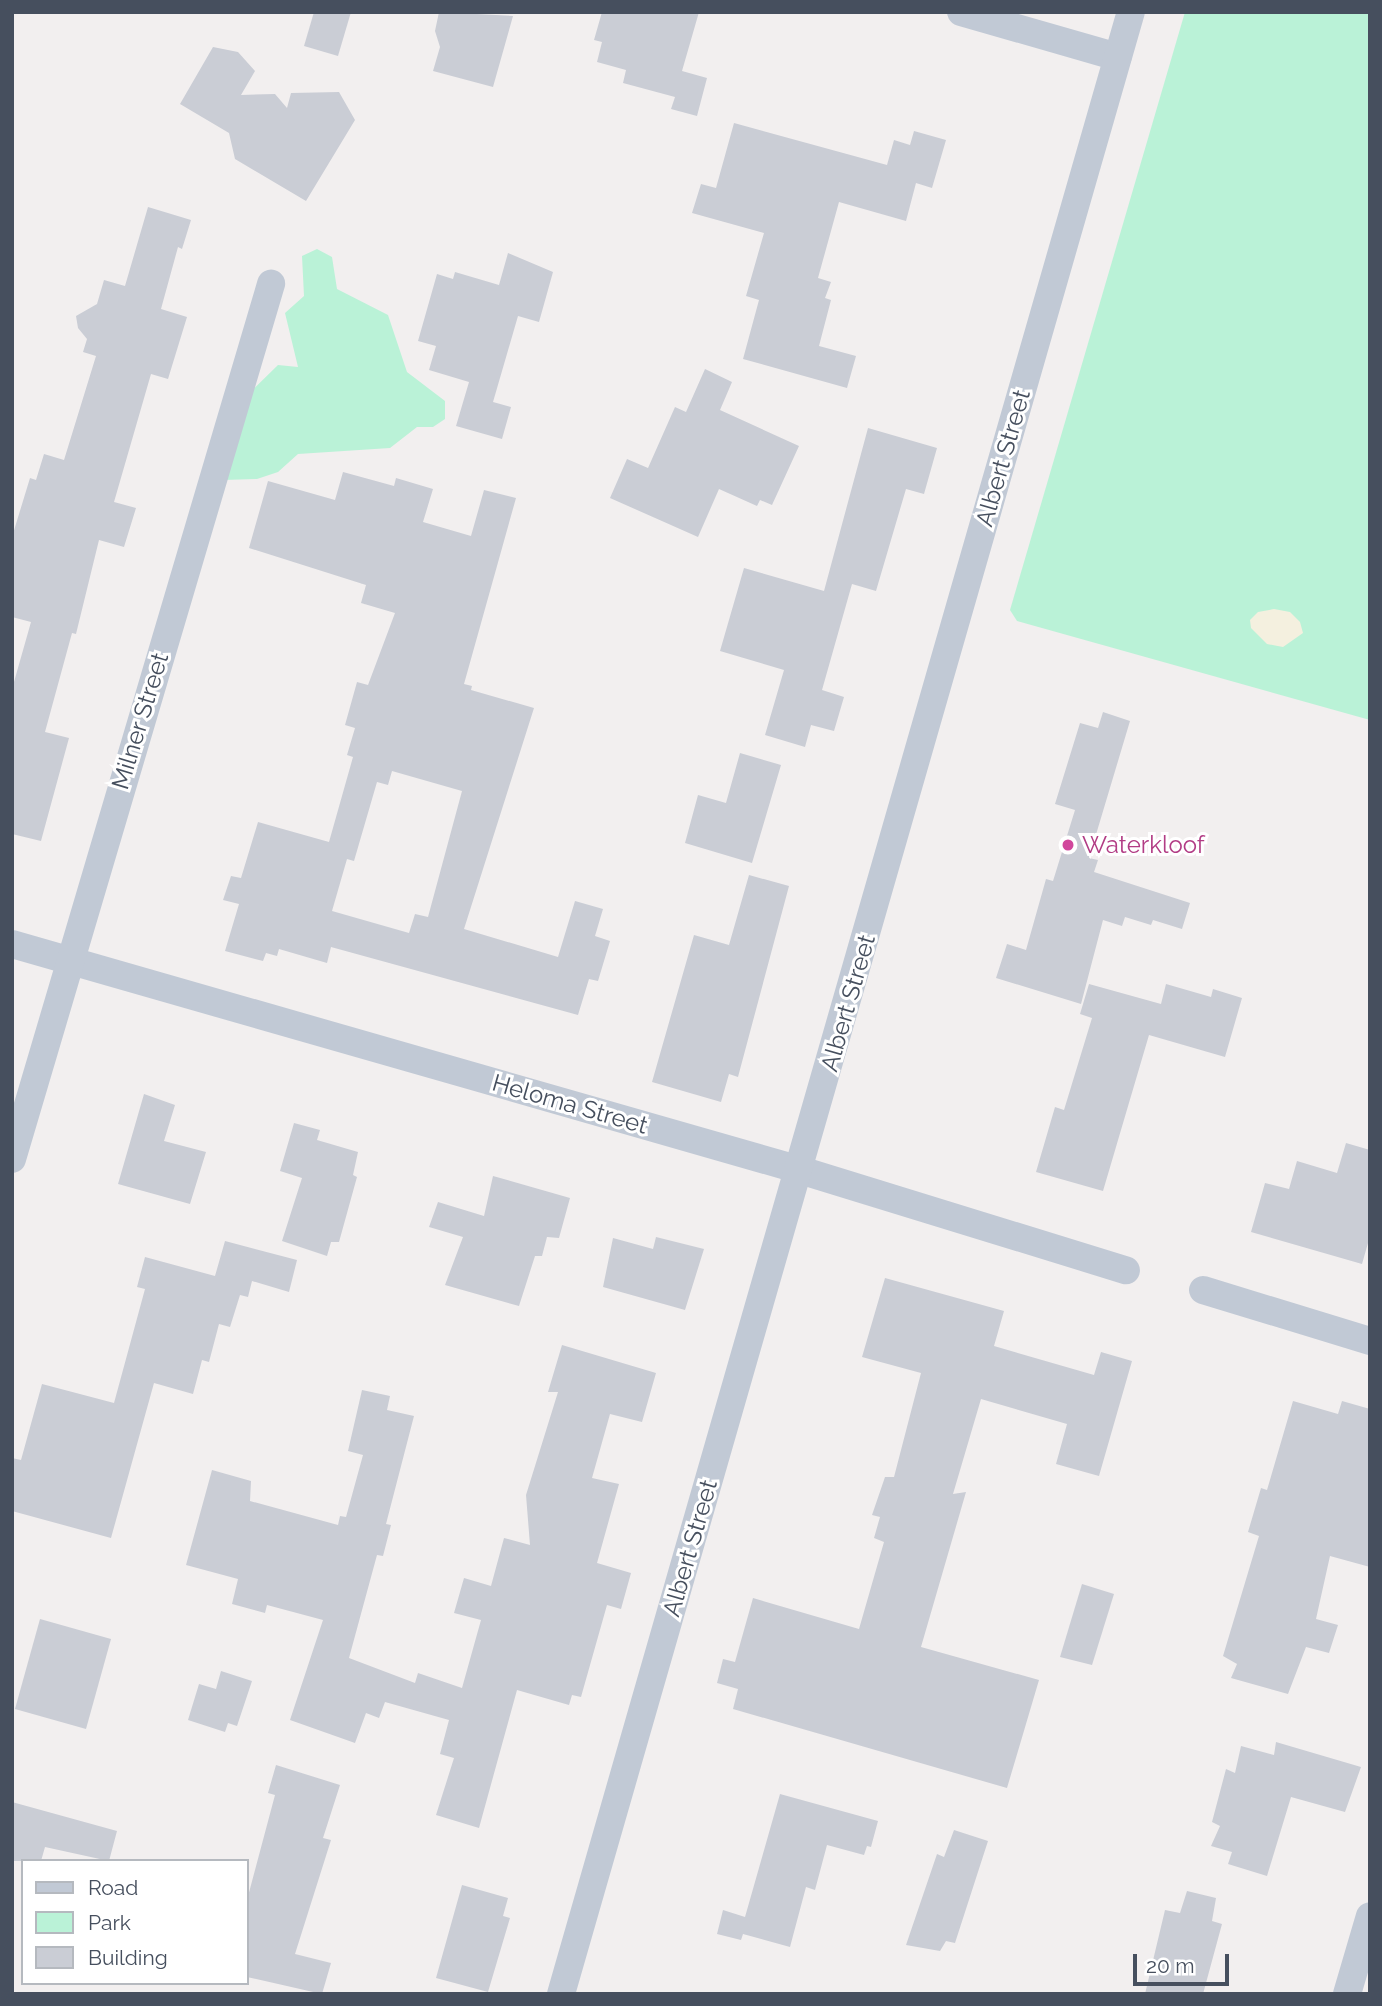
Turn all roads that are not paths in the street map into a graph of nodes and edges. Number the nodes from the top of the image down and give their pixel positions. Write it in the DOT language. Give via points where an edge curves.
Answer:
graph roads {
  1 [pos="961,12"];
  2 [pos="1131,12"];
  3 [pos="1118,57"];
  4 [pos="271,284"];
  5 [pos="12,944"];
  6 [pos="68,961"];
  7 [pos="12,1159"];
  8 [pos="800,1170"];
  9 [pos="1126,1270"];
  10 [pos="1203,1290"];
  11 [pos="1370,1341"];
  12 [pos="1370,1916"];
  13 [pos="561,1994"];
  14 [pos="1347,1994"];
  1 -- 3 [label="street"];
  2 -- 3 [label="street, Albert Street"];
  3 -- 8 [label="street, Albert Street"];
  4 -- 6 [label="street, Milner Street"];
  5 -- 6 [label="street, Heloma Street"];
  6 -- 7 [label="street, Milner Street"];
  6 -- 8 [label="street, Heloma Street"];
  8 -- 9 [label="street, Heloma Street"];
  8 -- 13 [label="street, Albert Street"];
  10 -- 11 [label="street"];
  12 -- 14 [label="street"];
}
